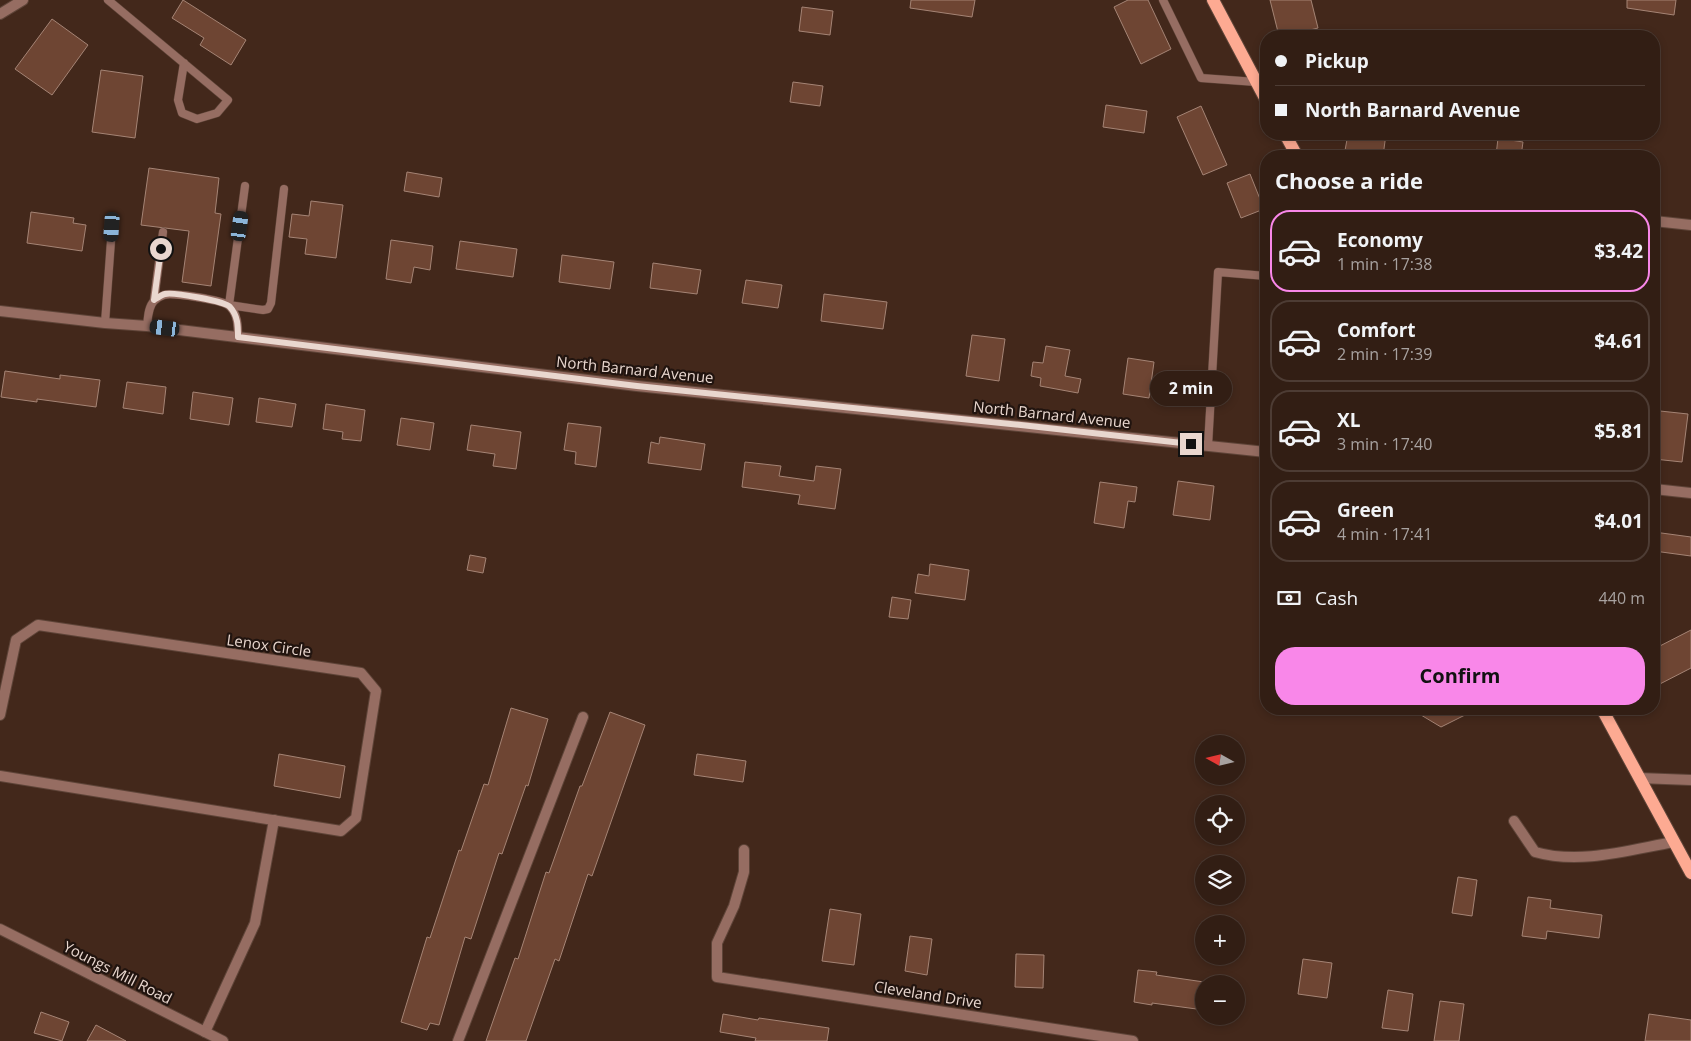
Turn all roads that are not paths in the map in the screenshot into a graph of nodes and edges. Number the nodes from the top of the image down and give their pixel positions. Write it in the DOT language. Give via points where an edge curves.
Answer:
graph roads {
  1 [pos="23,0"];
  2 [pos="108,0"];
  3 [pos="1164,0"];
  4 [pos="1213,0"];
  5 [pos="0,14"];
  6 [pos="184,63"];
  7 [pos="1256,82"];
  8 [pos="1260,89"];
  9 [pos="245,186"];
  10 [pos="284,189"];
  11 [pos="1660,222"];
  12 [pos="1691,225"];
  13 [pos="112,227"];
  14 [pos="163,232"];
  15 [pos="1260,276"];
  16 [pos="154,300"];
  17 [pos="229,305"];
  18 [pos="0,311"];
  19 [pos="105,323"];
  20 [pos="147,326"];
  21 [pos="238,337"];
  22 [pos="1208,446"];
  23 [pos="1260,451"];
  24 [pos="1660,490"];
  25 [pos="1691,493"];
  26 [pos="2,693"];
  27 [pos="0,715"];
  28 [pos="1605,715"];
  29 [pos="583,718"];
  30 [pos="0,776"];
  31 [pos="1639,778"];
  32 [pos="1691,780"];
  33 [pos="274,820"];
  34 [pos="1514,821"];
  35 [pos="1674,842"];
  36 [pos="744,850"];
  37 [pos="1691,873"];
  38 [pos="0,929"];
  39 [pos="206,1032"];
  40 [pos="223,1041"];
  41 [pos="458,1041"];
  42 [pos="1133,1041"];
  1 -- 5 [label="street"];
  2 -- 6 [label="lane"];
  3 -- 7 [label="lane" via="1201,78"];
  4 -- 7 [label="main road"];
  6 -- 6 [label="lane" via="228,100 217,114 197,118 182,113 178,100"];
  7 -- 8 [label="main road"];
  9 -- 17 [label="lane"];
  10 -- 17 [label="lane" via="271,303 268,309 263,310"];
  11 -- 12 [label="street"];
  13 -- 19 [label="lane"];
  14 -- 16 [label="lane"];
  15 -- 22 [label="lane" via="1218,272"];
  16 -- 17 [label="lane" via="165,294"];
  16 -- 20 [label="lane"];
  17 -- 21 [label="lane" via="237,318"];
  18 -- 19 [label="street, North Barnard Avenue"];
  19 -- 20 [label="street, North Barnard Avenue"];
  20 -- 21 [label="street, North Barnard Avenue"];
  21 -- 22 [label="street, North Barnard Avenue" via="637,386"];
  22 -- 23 [label="street, North Barnard Avenue"];
  24 -- 25 [label="street"];
  26 -- 27 [label="street, Lenox Circle"];
  26 -- 33 [label="street, Lenox Circle" via="16,640 38,626 361,673 376,691 356,818 341,831"];
  28 -- 31 [label="main road"];
  29 -- 41 [label="street"];
  30 -- 33 [label="street, Lenox Circle"];
  31 -- 32 [label="street"];
  31 -- 35 [label="main road"];
  33 -- 39 [label="street" via="255,923"];
  34 -- 35 [label="street" via="1535,852 1550,857 1582,858"];
  35 -- 37 [label="main road"];
  36 -- 42 [label="street, Cleveland Drive" via="744,872 734,906 717,943 717,977"];
  38 -- 39 [label="street, Youngs Mill Road"];
  39 -- 40 [label="street, Youngs Mill Road"];
}
